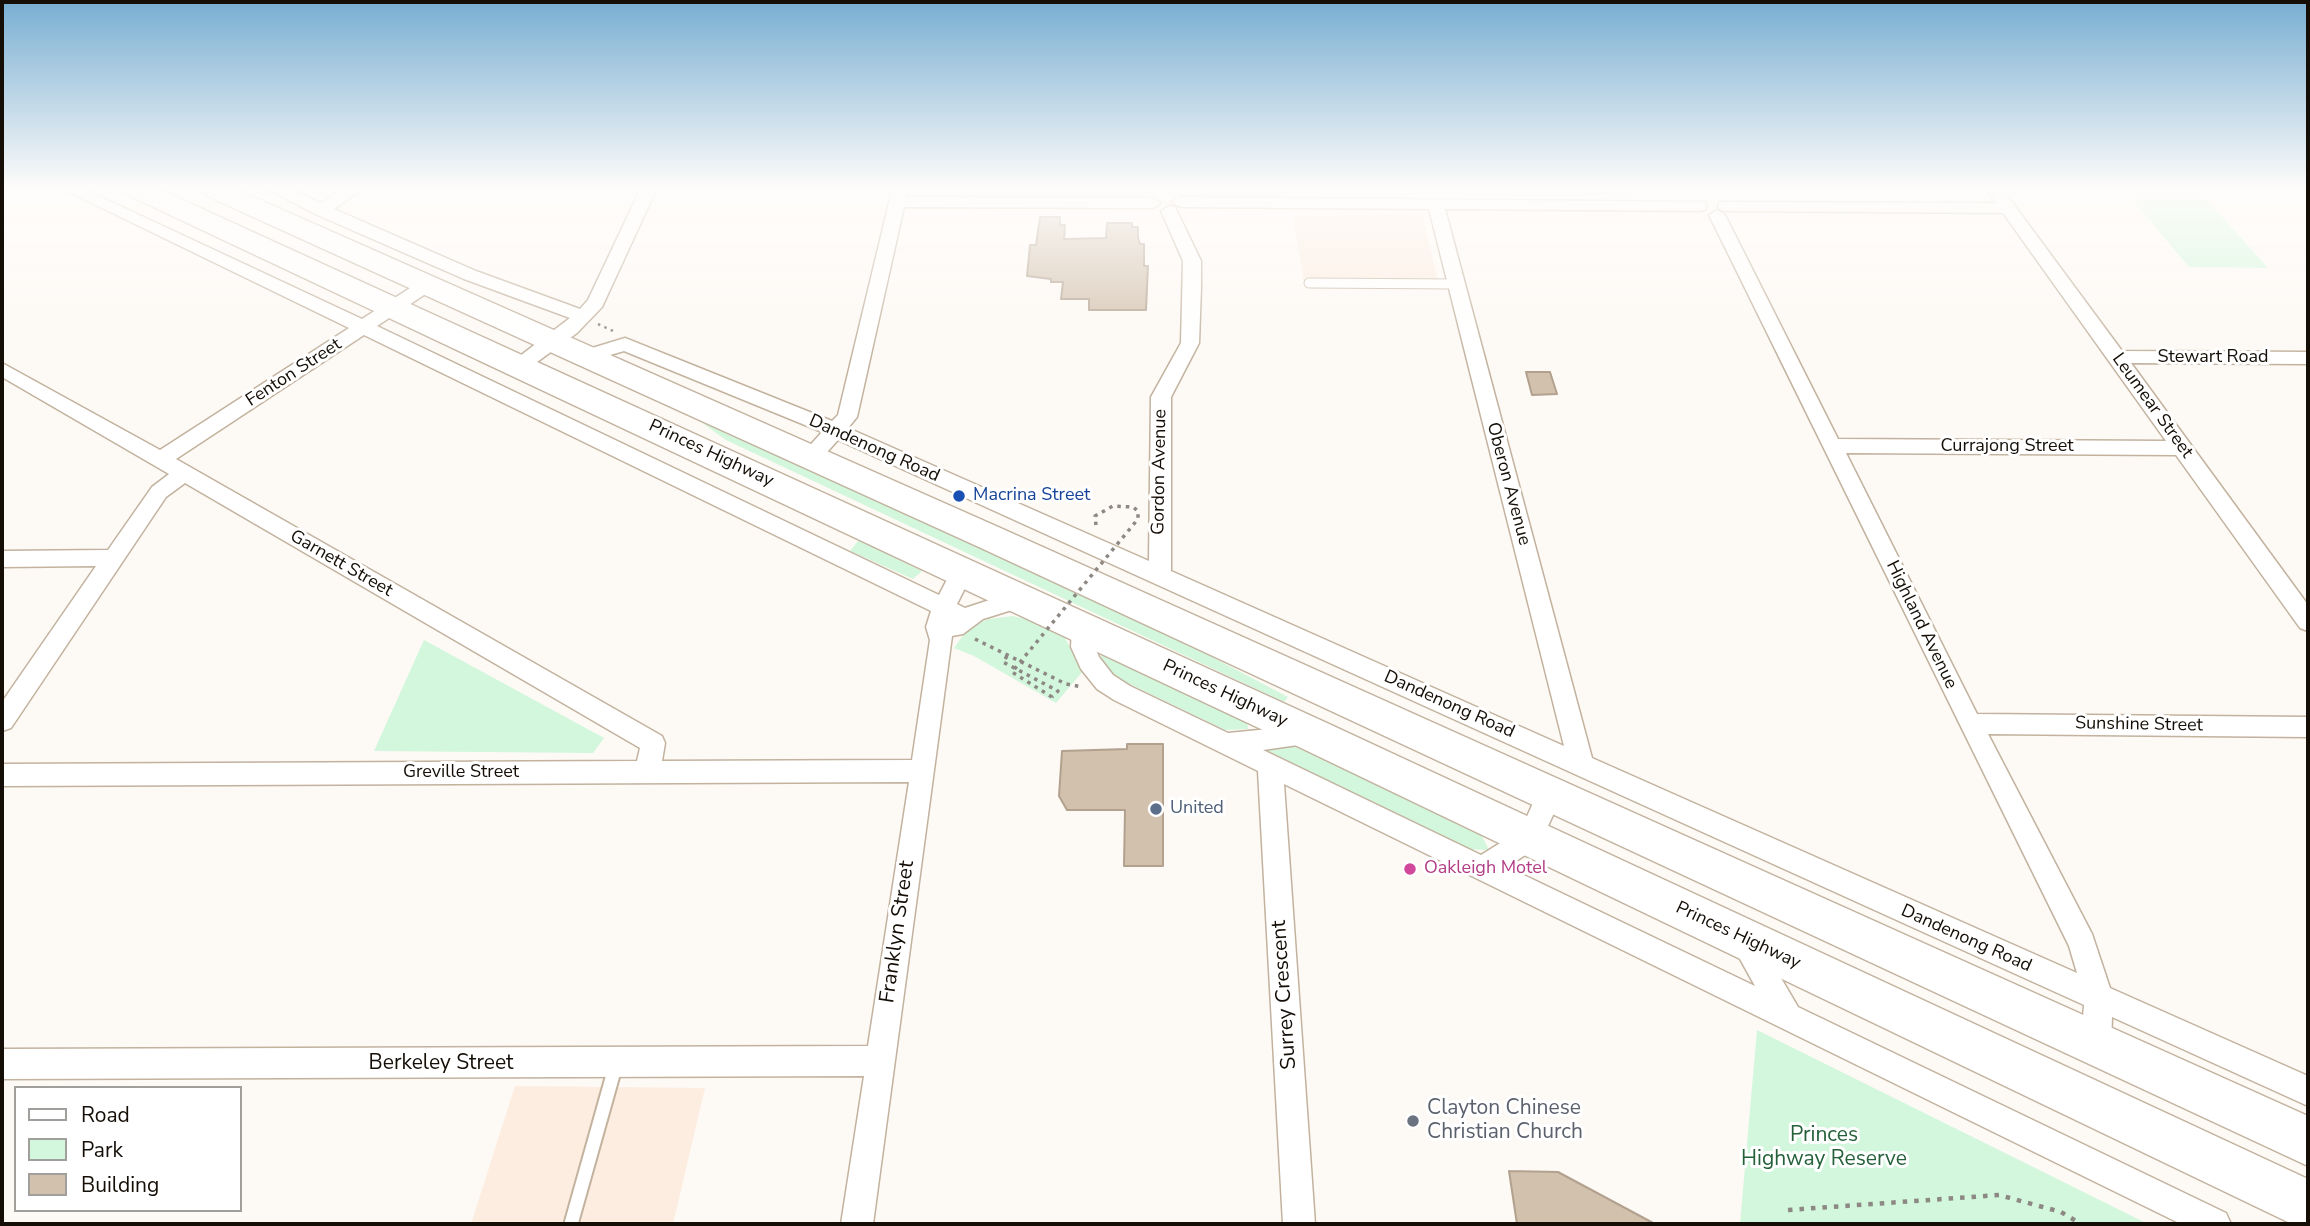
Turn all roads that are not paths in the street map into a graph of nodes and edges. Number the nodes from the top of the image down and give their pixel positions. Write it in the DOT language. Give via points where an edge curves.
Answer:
graph roads {
  1 [pos="195,247"];
  2 [pos="263,247"];
  3 [pos="343,247"];
  4 [pos="407,247"];
  5 [pos="622,247"];
  6 [pos="885,247"];
  7 [pos="1186,247"];
  8 [pos="1447,247"];
  9 [pos="1733,247"];
  10 [pos="2037,247"];
  11 [pos="1309,283"];
  12 [pos="1456,284"];
  13 [pos="427,285"];
  14 [pos="395,308"];
  15 [pos="584,317"];
  16 [pos="365,327"];
  17 [pos="552,341"];
  18 [pos="586,356"];
  19 [pos="2117,357"];
  20 [pos="2308,358"];
  21 [pos="519,366"];
  22 [pos="3,372"];
  23 [pos="837,431"];
  24 [pos="1833,446"];
  25 [pos="2182,448"];
  26 [pos="811,457"];
  27 [pos="160,460"];
  28 [pos="183,474"];
  29 [pos="113,558"];
  30 [pos="2,559"];
  31 [pos="962,572"];
  32 [pos="1160,577"];
  33 [pos="1020,599"];
  34 [pos="943,607"];
  35 [pos="2308,622"];
  36 [pos="968,627"];
  37 [pos="1083,628"];
  38 [pos="942,640"];
  39 [pos="2,721"];
  40 [pos="1970,724"];
  41 [pos="2308,727"];
  42 [pos="1313,735"];
  43 [pos="1228,743"];
  44 [pos="1270,765"];
  45 [pos="921,771"];
  46 [pos="647,772"];
  47 [pos="2,775"];
  48 [pos="1566,778"];
  49 [pos="1530,838"];
  50 [pos="1484,867"];
  51 [pos="1742,938"];
  52 [pos="2099,999"];
  53 [pos="1788,1017"];
  54 [pos="2096,1043"];
  55 [pos="880,1061"];
  56 [pos="2,1064"];
  57 [pos="616,1064"];
  58 [pos="2308,1091"];
  59 [pos="2308,1141"];
  60 [pos="2308,1205"];
  61 [pos="571,1224"];
  62 [pos="858,1224"];
  63 [pos="1300,1224"];
  64 [pos="2216,1224"];
  1 -- 16 [label="street"];
  2 -- 14 [label="highway, Princes Highway"];
  3 -- 13 [label="highway, Princes Highway"];
  4 -- 15 [label="street"];
  5 -- 15 [label="street" via="599,298"];
  6 -- 23 [label="street" via="849,410"];
  7 -- 32 [label="street, Gordon Avenue" via="1192,261 1190,342 1161,397"];
  8 -- 12 [label="street, Oberon Avenue"];
  9 -- 24 [label="street, Highland Avenue"];
  10 -- 19 [label="street, Leumear Street"];
  11 -- 12 [label="lane"];
  12 -- 48 [label="street, Oberon Avenue"];
  13 -- 14 [label="street, Fenton Street"];
  13 -- 17 [label="highway, Princes Highway"];
  14 -- 16 [label="street, Fenton Street"];
  14 -- 21 [label="highway, Princes Highway"];
  15 -- 17 [label="street"];
  16 -- 27 [label="street, Fenton Street"];
  16 -- 34 [label="street"];
  17 -- 18 [label="highway, Princes Highway"];
  17 -- 21 [label="street"];
  18 -- 23 [label="street, Dandenong Road" via="625,344"];
  18 -- 26 [label="highway, Princes Highway"];
  19 -- 20 [label="street, Stewart Road"];
  19 -- 25 [label="street, Leumear Street"];
  21 -- 31 [label="highway, Princes Highway"];
  22 -- 27 [label="street, Garnett Street"];
  23 -- 26 [label="street"];
  23 -- 32 [label="street, Dandenong Road"];
  24 -- 25 [label="street, Currajong Street"];
  24 -- 40 [label="street, Highland Avenue"];
  25 -- 35 [label="street, Leumear Street"];
  26 -- 48 [label="highway, Princes Highway"];
  27 -- 28 [label="street, Garnett Street"];
  28 -- 29 [label="street" via="159,492"];
  28 -- 46 [label="street, Garnett Street" via="653,743"];
  29 -- 30 [label="street"];
  29 -- 39 [label="street"];
  31 -- 33 [label="highway, Princes Highway"];
  31 -- 34 [label="street, Franklyn Street"];
  32 -- 48 [label="street, Dandenong Road"];
  33 -- 36 [label="street"];
  33 -- 37 [label="highway, Princes Highway"];
  34 -- 36 [label="street"];
  34 -- 38 [label="street, Franklyn Street" via="937,627"];
  36 -- 38 [label="street"];
  37 -- 42 [label="highway, Princes Highway"];
  37 -- 43 [label="street" via="1089,662 1105,682"];
  38 -- 45 [label="street, Franklyn Street"];
  40 -- 41 [label="street, Sunshine Street"];
  40 -- 52 [label="street, Highland Avenue" via="2082,943"];
  42 -- 43 [label="street"];
  42 -- 49 [label="highway, Princes Highway"];
  43 -- 44 [label="street"];
  44 -- 50 [label="street"];
  44 -- 63 [label="street, Surrey Crescent"];
  45 -- 46 [label="street, Greville Street"];
  45 -- 55 [label="street, Franklyn Street"];
  46 -- 47 [label="street, Greville Street"];
  48 -- 49 [label="street"];
  48 -- 52 [label="street, Dandenong Road"];
  48 -- 54 [label="highway, Princes Highway"];
  49 -- 50 [label="street"];
  49 -- 51 [label="highway, Princes Highway"];
  50 -- 53 [label="street"];
  51 -- 53 [label="street"];
  51 -- 60 [label="highway, Princes Highway"];
  52 -- 54 [label="street, Highland Avenue"];
  52 -- 58 [label="street, Dandenong Road"];
  53 -- 64 [label="street"];
  54 -- 59 [label="highway, Princes Highway"];
  55 -- 57 [label="street, Berkeley Street"];
  55 -- 62 [label="street, Franklyn Street"];
  56 -- 57 [label="street, Berkeley Street"];
  57 -- 61 [label="lane"];
}
